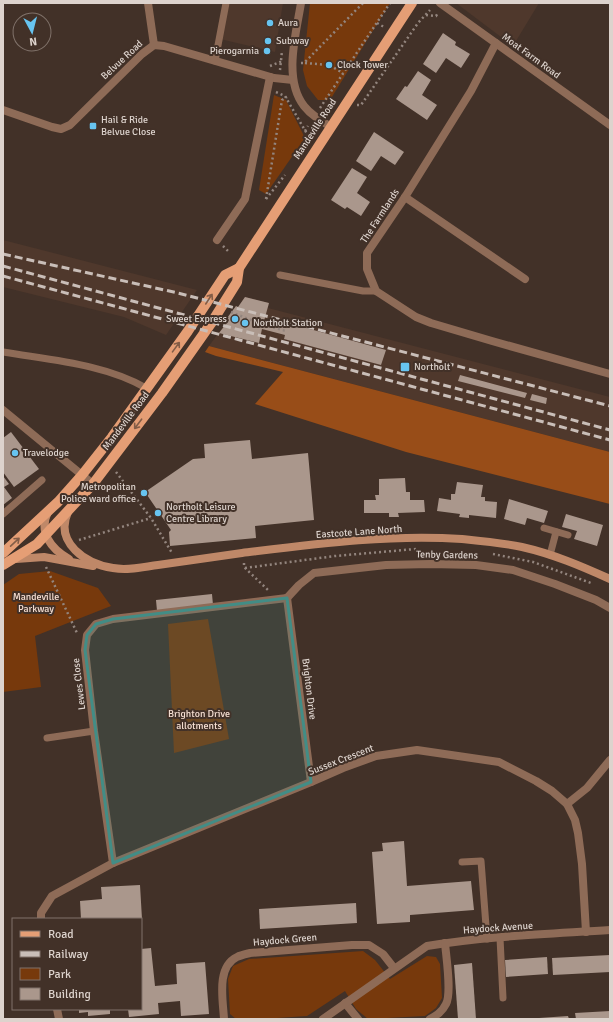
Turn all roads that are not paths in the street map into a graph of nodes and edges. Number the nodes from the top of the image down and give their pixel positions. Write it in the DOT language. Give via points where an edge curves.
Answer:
graph roads {
  1 [pos="148,3"];
  2 [pos="226,3"];
  3 [pos="301,3"];
  4 [pos="412,3"];
  5 [pos="442,4"];
  6 [pos="496,43"];
  7 [pos="154,45"];
  8 [pos="215,61"];
  9 [pos="270,77"];
  10 [pos="292,80"];
  11 [pos="3,110"];
  12 [pos="610,125"];
  13 [pos="331,127"];
  14 [pos="404,197"];
  15 [pos="217,240"];
  16 [pos="238,268"];
  17 [pos="280,275"];
  18 [pos="525,279"];
  19 [pos="376,292"];
  20 [pos="3,352"];
  21 [pos="610,374"];
  22 [pos="146,388"];
  23 [pos="3,410"];
  24 [pos="82,475"];
  25 [pos="42,480"];
  26 [pos="93,484"];
  27 [pos="49,510"];
  28 [pos="69,511"];
  29 [pos="3,514"];
  30 [pos="544,528"];
  31 [pos="48,530"];
  32 [pos="26,531"];
  33 [pos="556,532"];
  34 [pos="568,535"];
  35 [pos="70,545"];
  36 [pos="3,553"];
  37 [pos="550,555"];
  38 [pos="15,559"];
  39 [pos="80,564"];
  40 [pos="3,565"];
  41 [pos="104,566"];
  42 [pos="610,579"];
  43 [pos="287,598"];
  44 [pos="610,608"];
  45 [pos="94,731"];
  46 [pos="47,738"];
  47 [pos="610,760"];
  48 [pos="311,782"];
  49 [pos="567,804"];
  50 [pos="462,862"];
  51 [pos="113,863"];
  52 [pos="41,918"];
  53 [pos="610,930"];
  54 [pos="586,932"];
  55 [pos="500,938"];
  56 [pos="487,939"];
  57 [pos="445,943"];
  58 [pos="394,968"];
  59 [pos="503,998"];
  60 [pos="345,1003"];
  61 [pos="224,1019"];
  62 [pos="323,1019"];
  63 [pos="358,1019"];
  64 [pos="430,1019"];
  1 -- 7 [label="street"];
  2 -- 8 [label="lane"];
  3 -- 10 [label="street"];
  4 -- 13 [label="main road, Mandeville Road"];
  5 -- 6 [label="street, Moat Farm Road"];
  6 -- 12 [label="street, Moat Farm Road"];
  6 -- 14 [label="street, The Farmlands" via="471,91"];
  7 -- 8 [label="street, Belvue Road"];
  7 -- 11 [label="street, Belvue Road" via="70,125 52,127"];
  8 -- 9 [label="street, Belvue Road"];
  9 -- 10 [label="street, Belvue Road"];
  9 -- 15 [label="street" via="245,199"];
  10 -- 13 [label="street" via="304,106 314,117"];
  13 -- 16 [label="main road, Mandeville Road"];
  14 -- 18 [label="street"];
  14 -- 19 [label="street, The Farmlands" via="368,253 367,270"];
  22 -- 16 [label="main road, Mandeville Road, one-way" via="194,323 225,275"];
  16 -- 26 [label="main road, Mandeville Road, one-way" via="237,282 212,322"];
  17 -- 19 [label="lane"];
  19 -- 21 [label="street" via="416,317 431,323"];
  20 -- 22 [label="lane" via="91,366"];
  22 -- 24 [label="main road, Mandeville Road"];
  23 -- 24 [label="street"];
  24 -- 26 [label="street"];
  24 -- 27 [label="main road, Mandeville Road"];
  25 -- 29 [label="lane"];
  26 -- 28 [label="main road, Mandeville Road"];
  27 -- 31 [label="street" via="46,516"];
  27 -- 32 [label="main road, Mandeville Road"];
  28 -- 31 [label="main road, Mandeville Road"];
  28 -- 35 [label="street" via="65,531"];
  30 -- 33 [label="lane"];
  31 -- 32 [label="street" via="35,527"];
  31 -- 35 [label="street, Eastcote Lane North" via="62,536"];
  31 -- 38 [label="main road, Mandeville Road" via="37,544"];
  31 -- 39 [label="street, Eastcote Lane North" via="49,542 56,551"];
  36 -- 32 [label="main road, Mandeville Road, one-way"];
  33 -- 34 [label="lane"];
  33 -- 37 [label="lane"];
  35 -- 41 [label="street, Eastcote Lane North" via="84,559"];
  37 -- 41 [label="street, Eastcote Lane North" via="522,547 484,541 389,538 335,542 123,569"];
  37 -- 42 [label="street, Eastcote Lane North"];
  38 -- 39 [label="street, Eastcote Lane North" via="34,556"];
  38 -- 40 [label="main road, Mandeville Road"];
  39 -- 41 [label="street, Eastcote Lane North"];
  43 -- 44 [label="street, Tenby Gardens" via="314,573 386,565 453,564 513,570 596,600"];
  43 -- 45 [label="street, Lewes Close" via="113,618 96,624 87,635 85,650"];
  43 -- 48 [label="street, Brighton Drive"];
  45 -- 46 [label="lane"];
  45 -- 51 [label="street, Lewes Close"];
  47 -- 49 [label="street" via="587,788"];
  48 -- 49 [label="street, Sussex Crescent" via="376,756 417,750 499,762 536,781"];
  48 -- 51 [label="street, Sussex Crescent"];
  49 -- 54 [label="street, Sussex Crescent" via="578,833"];
  50 -- 56 [label="lane" via="481,861"];
  51 -- 52 [label="street, Sussex Crescent" via="52,896"];
  53 -- 54 [label="street, Haydock Avenue"];
  54 -- 55 [label="street, Haydock Avenue"];
  55 -- 56 [label="street, Haydock Avenue"];
  55 -- 59 [label="lane"];
  56 -- 57 [label="street, Haydock Avenue"];
  57 -- 58 [label="street, Haydock Avenue" via="427,946"];
  57 -- 64 [label="street" via="449,990 447,1003 439,1014"];
  58 -- 60 [label="street, Haydock Avenue"];
  58 -- 61 [label="street, Haydock Green" via="383,954 369,945 352,944 250,953 236,957 226,966 222,979"];
  60 -- 62 [label="street, Haydock Avenue"];
  60 -- 63 [label="street"];
}
